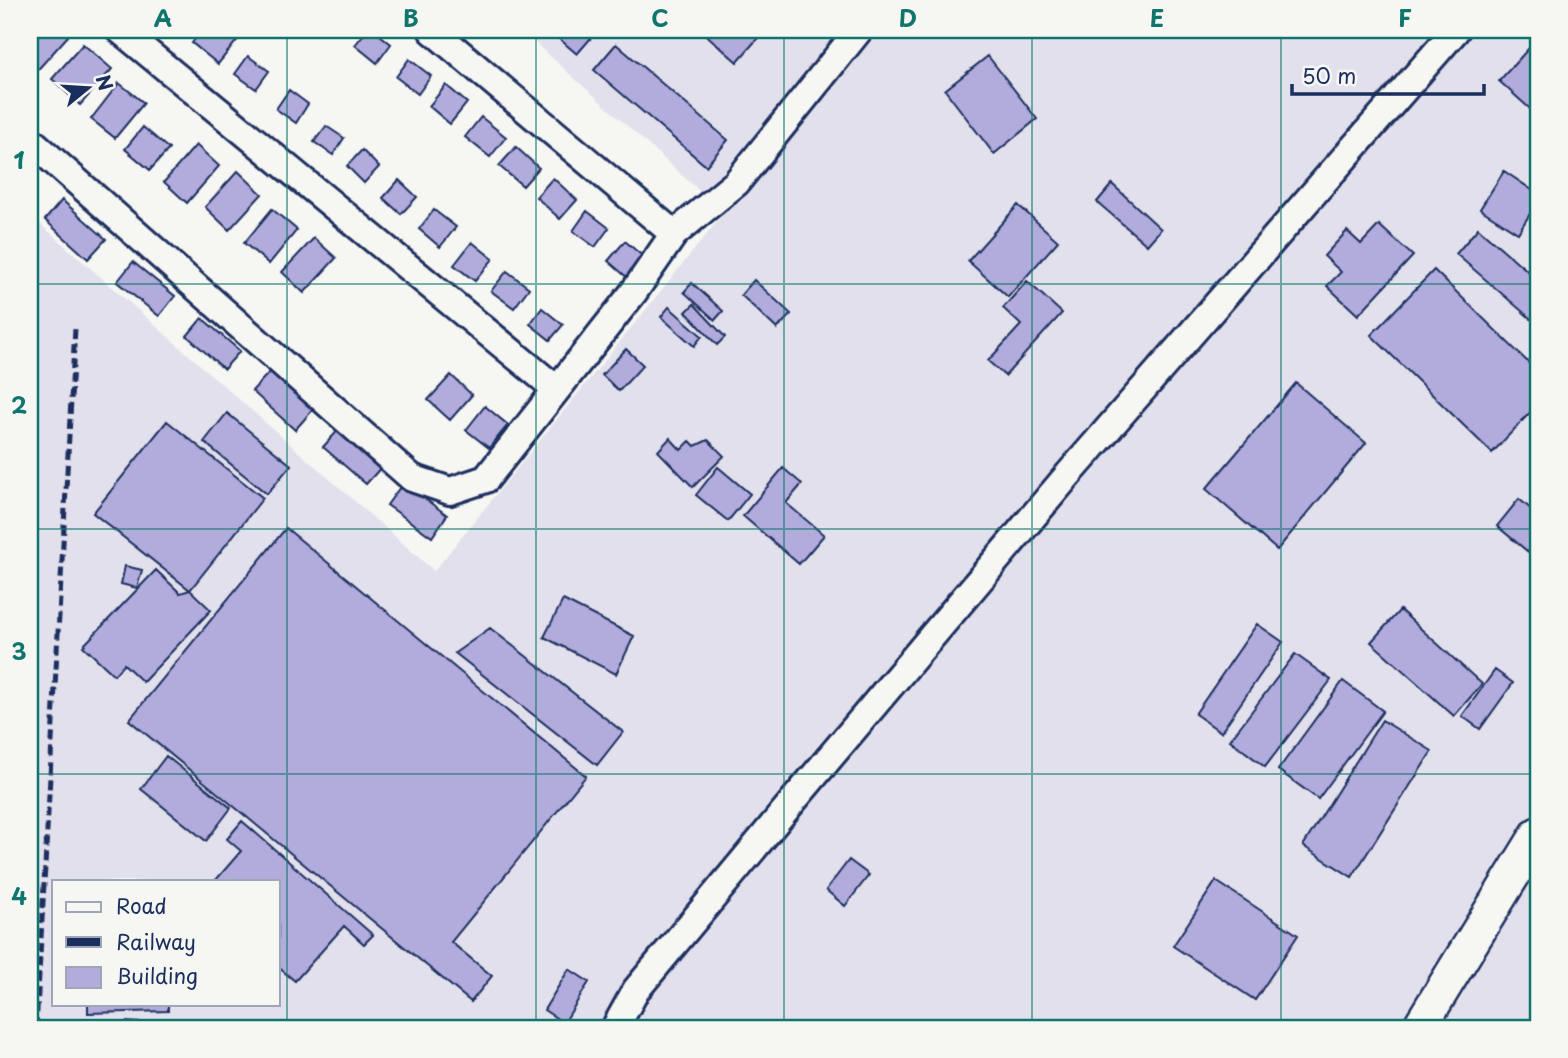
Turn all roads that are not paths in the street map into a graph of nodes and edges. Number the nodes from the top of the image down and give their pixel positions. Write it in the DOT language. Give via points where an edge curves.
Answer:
graph roads {
  1 [pos="120,30"];
  2 [pos="432,30"];
  3 [pos="859,30"];
  4 [pos="1456,30"];
  5 [pos="30,140"];
  6 [pos="674,234"];
  7 [pos="555,388"];
  8 [pos="1538,834"];
  9 [pos="615,1028"];
  10 [pos="1419,1028"];
  1 -- 7 [label="street"];
  2 -- 6 [label="street"];
  3 -- 6 [label="street" via="736,183"];
  4 -- 9 [label="street" via="1068,475 793,801 636,990"];
  5 -- 7 [label="street" via="412,478 450,491 486,479"];
  6 -- 7 [label="street" via="633,293"];
  8 -- 10 [label="street"];
}
